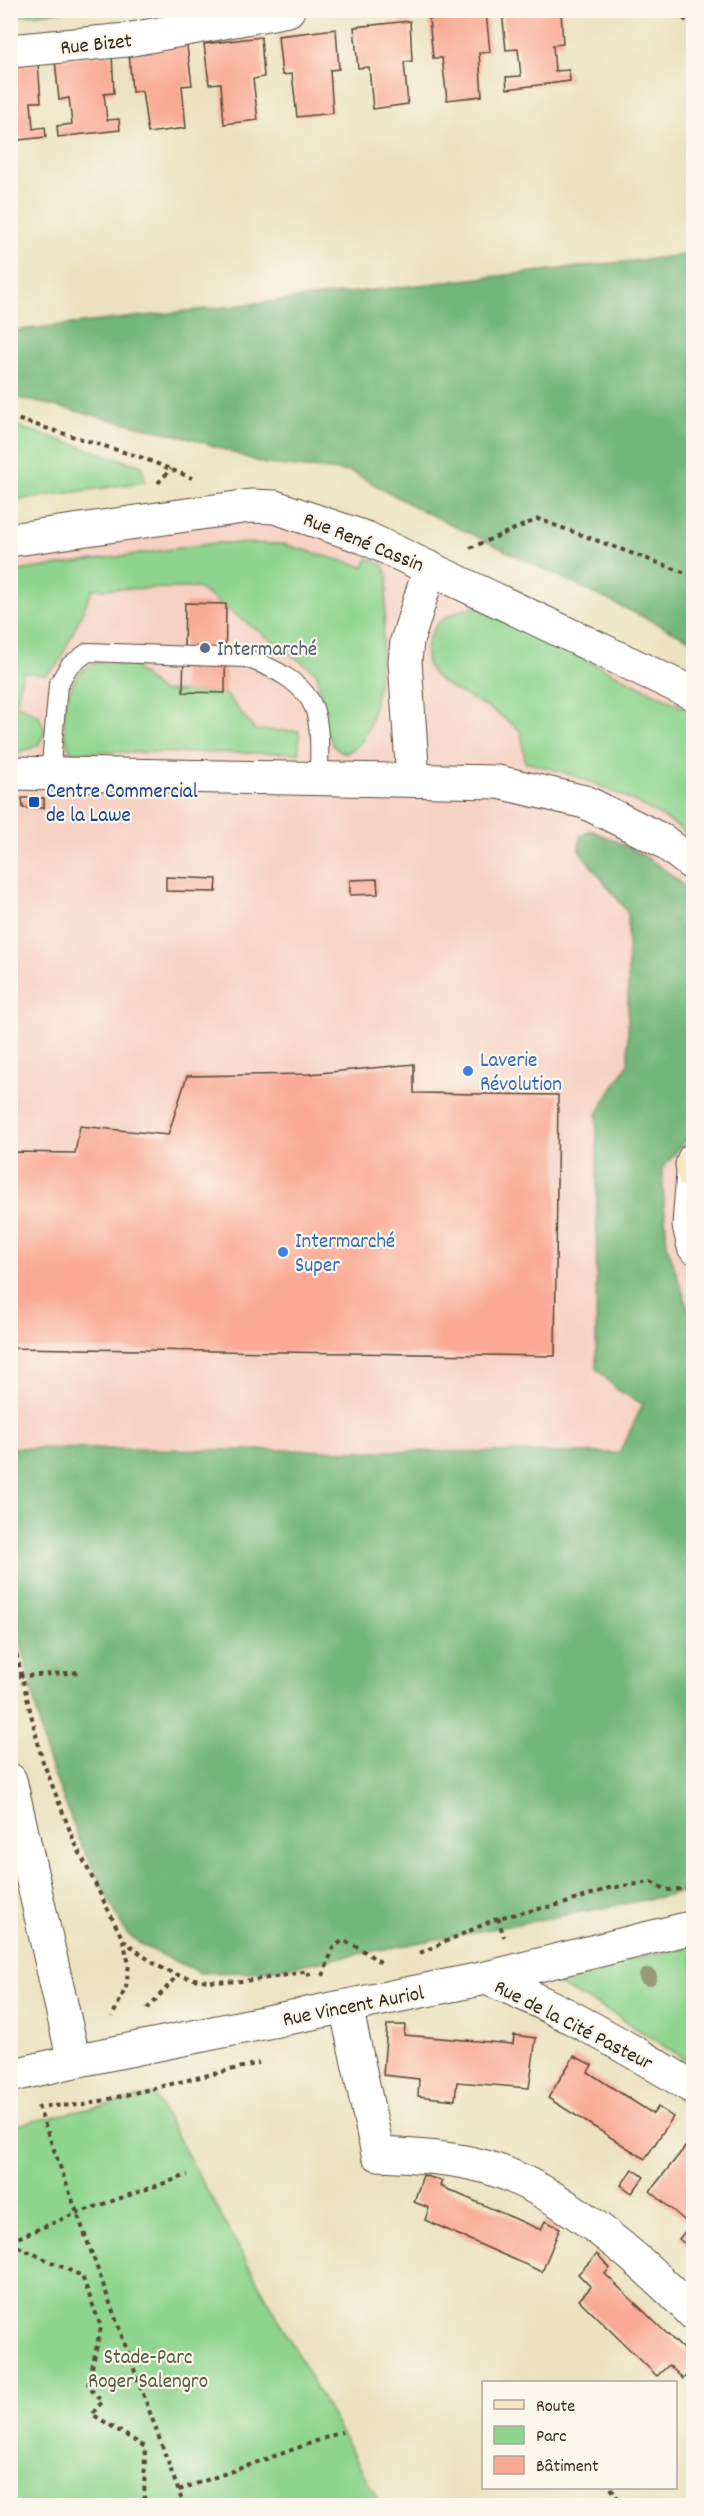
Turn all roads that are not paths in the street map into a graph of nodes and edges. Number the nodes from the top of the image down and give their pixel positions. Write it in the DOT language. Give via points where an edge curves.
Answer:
graph roads {
  1 [pos="288,10"];
  2 [pos="147,24"];
  3 [pos="10,51"];
  4 [pos="10,540"];
  5 [pos="430,568"];
  6 [pos="693,694"];
  7 [pos="10,773"];
  8 [pos="50,775"];
  9 [pos="319,778"];
  10 [pos="412,780"];
  11 [pos="693,865"];
  12 [pos="693,1166"];
  13 [pos="693,1247"];
  14 [pos="10,1780"];
  15 [pos="693,1928"];
  16 [pos="486,1978"];
  17 [pos="327,2003"];
  18 [pos="74,2061"];
  19 [pos="10,2076"];
  20 [pos="693,2088"];
  21 [pos="693,2314"];
  1 -- 2 [label="street, Rue Bizet"];
  2 -- 3 [label="street, Rue Bizet"];
  4 -- 5 [label="street, Rue René Cassin" via="250,506 276,507 366,538"];
  5 -- 6 [label="street, Rue René Cassin"];
  5 -- 10 [label="street" via="407,640 405,661"];
  7 -- 8 [label="street"];
  8 -- 9 [label="street"];
  8 -- 9 [label="lane" via="58,685 69,666 88,652 245,658 266,664 300,688 315,710"];
  9 -- 10 [label="street"];
  10 -- 11 [label="street" via="498,782 585,802 663,841"];
  12 -- 13 [label="street" via="689,1225"];
  14 -- 18 [label="street"];
  15 -- 16 [label="street, Rue Vincent Auriol"];
  16 -- 17 [label="street, Rue Vincent Auriol"];
  16 -- 20 [label="street, Rue de la Cité Pasteur" via="584,2024"];
  17 -- 18 [label="street, Rue Vincent Auriol"];
  17 -- 21 [label="street" via="378,2154 447,2158 488,2168 527,2185 577,2214 624,2249"];
  18 -- 19 [label="street, Rue Vincent Auriol"];
}
